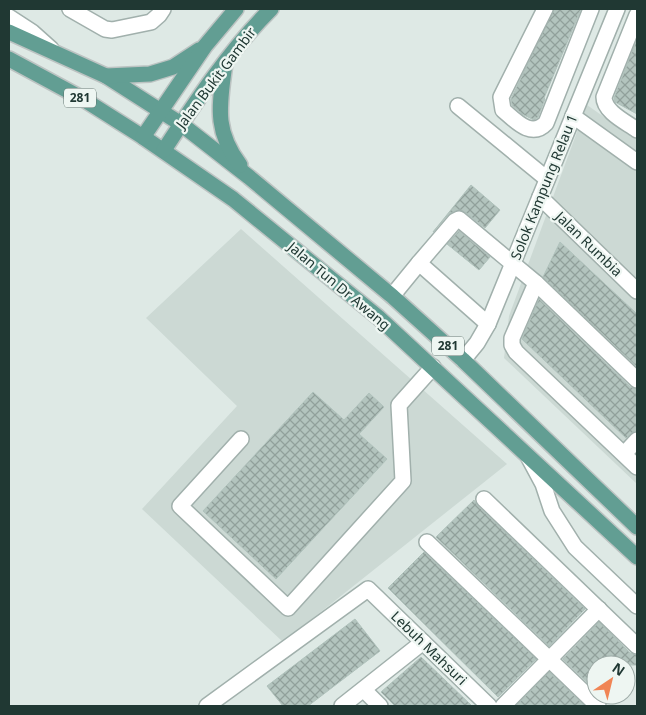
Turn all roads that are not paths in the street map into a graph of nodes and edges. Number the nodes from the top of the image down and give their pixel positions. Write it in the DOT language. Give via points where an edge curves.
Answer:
graph roads {
  1 [pos="70,9"];
  2 [pos="163,9"];
  3 [pos="236,9"];
  4 [pos="271,9"];
  5 [pos="545,9"];
  6 [pos="591,9"];
  7 [pos="617,9"];
  8 [pos="637,15"];
  9 [pos="9,17"];
  10 [pos="9,32"];
  11 [pos="205,46"];
  12 [pos="53,51"];
  13 [pos="9,58"];
  14 [pos="225,62"];
  15 [pos="569,64"];
  16 [pos="106,76"];
  17 [pos="588,80"];
  18 [pos="605,94"];
  19 [pos="458,106"];
  20 [pos="161,110"];
  21 [pos="573,116"];
  22 [pos="181,124"];
  23 [pos="637,130"];
  24 [pos="144,137"];
  25 [pos="164,150"];
  26 [pos="637,162"];
  27 [pos="249,177"];
  28 [pos="547,179"];
  29 [pos="540,198"];
  30 [pos="418,263"];
  31 [pos="512,265"];
  32 [pos="536,283"];
  33 [pos="637,291"];
  34 [pos="392,296"];
  35 [pos="488,324"];
  36 [pos="463,360"];
  37 [pos="433,367"];
  38 [pos="637,380"];
  39 [pos="241,439"];
  40 [pos="637,440"];
  41 [pos="624,454"];
  42 [pos="528,456"];
  43 [pos="637,467"];
  44 [pos="484,499"];
  45 [pos="637,527"];
  46 [pos="427,542"];
  47 [pos="637,557"];
  48 [pos="637,606"];
  49 [pos="599,609"];
  50 [pos="423,642"];
  51 [pos="637,646"];
  52 [pos="549,659"];
  53 [pos="364,690"];
  54 [pos="206,706"];
  55 [pos="342,706"];
  56 [pos="380,706"];
  57 [pos="488,706"];
  58 [pos="503,706"];
  59 [pos="598,706"];
  1 -- 2 [label="street" via="112,30 152,22"];
  3 -- 11 [label="main road, Jalan Bukit Gambir"];
  4 -- 14 [label="main road, Jalan Bukit Gambir"];
  5 -- 15 [label="street" via="501,97 503,110 526,129 542,127"];
  6 -- 15 [label="street"];
  7 -- 17 [label="street, Solok Kampung Relau 1"];
  8 -- 18 [label="street"];
  9 -- 12 [label="street"];
  10 -- 12 [label="main road, Jalan Tun Dr Awang / 281"];
  11 -- 16 [label="main road" via="173,67 150,74"];
  11 -- 20 [label="main road, Jalan Bukit Gambir"];
  12 -- 16 [label="main road, Jalan Tun Dr Awang / 281"];
  13 -- 24 [label="main road, Jalan Tun Dr Awang / 281"];
  14 -- 22 [label="main road, Jalan Bukit Gambir"];
  14 -- 27 [label="main road" via="220,102 223,136"];
  15 -- 17 [label="street"];
  16 -- 20 [label="main road, Jalan Tun Dr Awang / 281"];
  17 -- 18 [label="street"];
  17 -- 21 [label="street, Solok Kampung Relau 1"];
  18 -- 23 [label="street" via="604,103 608,109"];
  19 -- 28 [label="street"];
  20 -- 22 [label="main road, Jalan Tun Dr Awang / 281"];
  20 -- 24 [label="main road, Jalan Bukit Gambir"];
  21 -- 26 [label="street"];
  21 -- 28 [label="street, Solok Kampung Relau 1"];
  22 -- 25 [label="main road, Jalan Bukit Gambir"];
  22 -- 27 [label="main road, Jalan Tun Dr Awang / 281"];
  24 -- 25 [label="main road, Jalan Tun Dr Awang / 281"];
  25 -- 37 [label="main road, Jalan Tun Dr Awang / 281" via="233,199 378,317"];
  27 -- 34 [label="main road, Jalan Tun Dr Awang / 281"];
  28 -- 29 [label="street, Solok Kampung Relau 1"];
  29 -- 31 [label="street, Solok Kampung Relau 1"];
  29 -- 33 [label="street, Jalan Rumbia"];
  30 -- 31 [label="street" via="459,219"];
  30 -- 34 [label="street"];
  30 -- 35 [label="street"];
  31 -- 32 [label="street"];
  31 -- 35 [label="street, Solok Kampung Relau 1"];
  32 -- 38 [label="street"];
  32 -- 41 [label="street" via="512,338 512,345"];
  34 -- 36 [label="main road, Jalan Tun Dr Awang / 281"];
  35 -- 36 [label="street, Solok Kampung Relau 1"];
  36 -- 45 [label="main road, Jalan Tun Dr Awang / 281"];
  37 -- 39 [label="street" via="400,405 403,480 288,608 180,506"];
  37 -- 42 [label="main road, Jalan Tun Dr Awang / 281"];
  40 -- 41 [label="street"];
  41 -- 43 [label="street"];
  42 -- 47 [label="main road, Jalan Tun Dr Awang / 281"];
  42 -- 48 [label="street" via="543,484 552,511 575,547"];
  44 -- 49 [label="street"];
  46 -- 52 [label="street"];
  49 -- 51 [label="street"];
  49 -- 52 [label="street"];
  50 -- 53 [label="street"];
  50 -- 54 [label="street, Lebuh Mahsuri" via="368,589"];
  50 -- 57 [label="street, Lebuh Mahsuri"];
  52 -- 58 [label="street"];
  52 -- 59 [label="street"];
  53 -- 55 [label="street"];
  53 -- 56 [label="street"];
}
